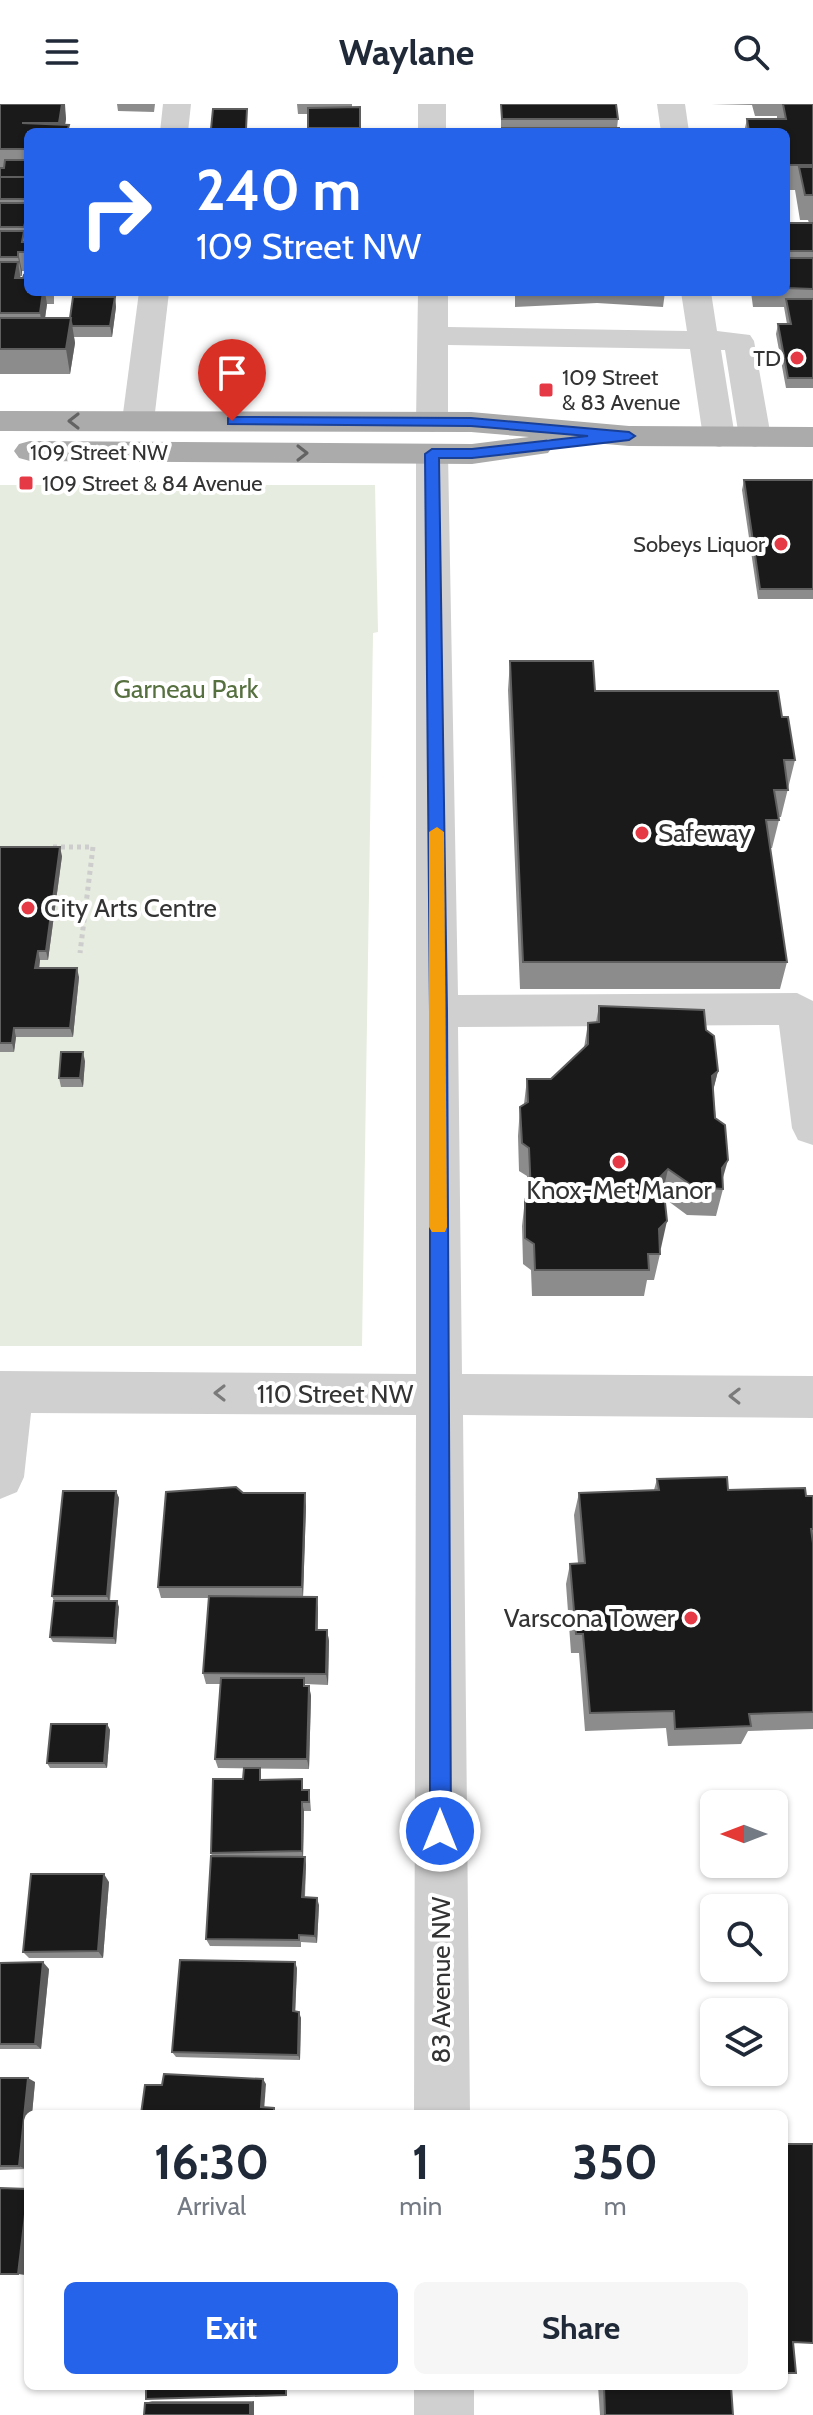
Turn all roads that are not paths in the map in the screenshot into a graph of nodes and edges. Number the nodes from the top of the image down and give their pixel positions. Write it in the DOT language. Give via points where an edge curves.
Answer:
graph roads {
  1 [pos="177,104"];
  2 [pos="432,104"];
  3 [pos="671,104"];
  4 [pos="174,128"];
  5 [pos="432,128"];
  6 [pos="674,128"];
  7 [pos="154,296"];
  8 [pos="433,296"];
  9 [pos="697,296"];
  10 [pos="433,336"];
  11 [pos="703,341"];
  12 [pos="0,421"];
  13 [pos="138,421"];
  14 [pos="719,437"];
  15 [pos="755,437"];
  16 [pos="813,437"];
  17 [pos="432,438"];
  18 [pos="0,451"];
  19 [pos="438,1011"];
  20 [pos="813,1128"];
  21 [pos="5,1392"];
  22 [pos="438,1394"];
  23 [pos="813,1397"];
  24 [pos="0,1477"];
  25 [pos="442,2110"];
  26 [pos="444,2390"];
  27 [pos="444,2415"];
  1 -- 4 [label="street"];
  2 -- 5 [label="street"];
  3 -- 6 [label="street"];
  7 -- 13 [label="street"];
  8 -- 10 [label="street, 83 Avenue NW"];
  9 -- 11 [label="street"];
  10 -- 11 [label="street"];
  10 -- 17 [label="street, 83 Avenue NW"];
  11 -- 14 [label="street"];
  11 -- 15 [label="street" via="739,341"];
  13 -- 12 [label="main road, 109 Street NW, one-way"];
  13 -- 17 [label="main road, 109 Street NW"];
  14 -- 15 [label="main road, 109 Street NW"];
  14 -- 17 [label="main road, 109 Street NW" via="629,436 472,454"];
  15 -- 16 [label="main road, 109 Street NW"];
  18 -- 17 [label="main road, 109 Street NW, one-way"];
  17 -- 19 [label="street, 83 Avenue NW"];
  19 -- 20 [label="street" via="797,1009"];
  19 -- 22 [label="street, 83 Avenue NW"];
  22 -- 21 [label="street, 110 Street NW, one-way"];
  21 -- 24 [label="street"];
  23 -- 22 [label="street, 110 Street NW, one-way"];
  22 -- 25 [label="street, 83 Avenue NW"];
  26 -- 27 [label="street"];
}
